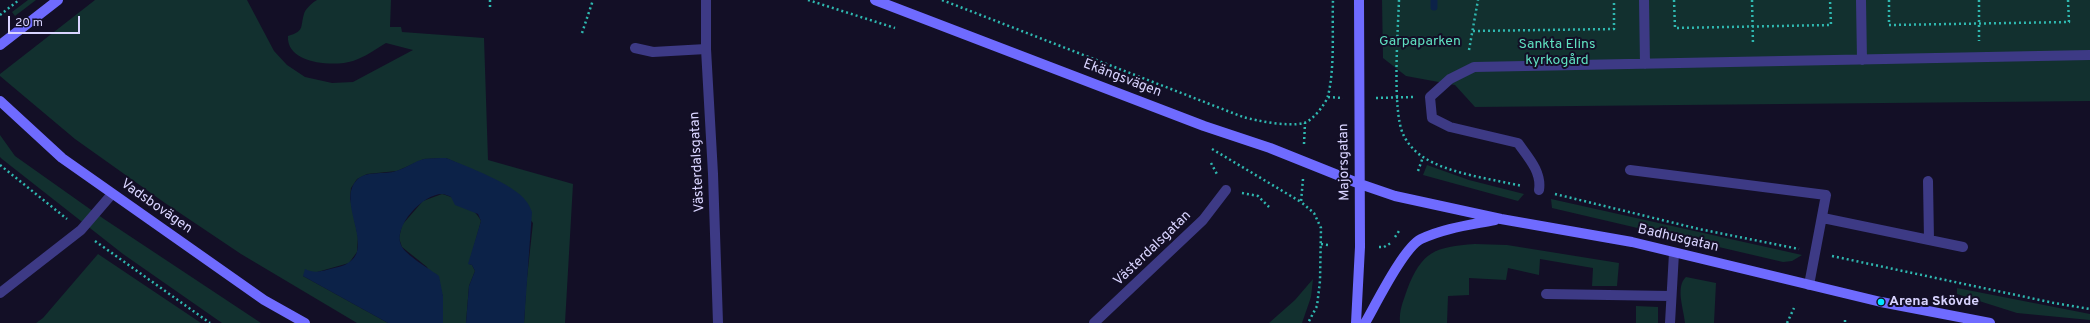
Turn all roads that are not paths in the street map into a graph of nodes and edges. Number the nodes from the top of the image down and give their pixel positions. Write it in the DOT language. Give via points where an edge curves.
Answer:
graph roads {
  1 [pos="58,0"];
  2 [pos="706,0"];
  3 [pos="875,0"];
  4 [pos="1359,0"];
  5 [pos="1644,0"];
  6 [pos="1861,0"];
  7 [pos="0,45"];
  8 [pos="635,48"];
  9 [pos="706,49"];
  10 [pos="2090,55"];
  11 [pos="1862,60"];
  12 [pos="1645,64"];
  13 [pos="0,101"];
  14 [pos="1630,170"];
  15 [pos="1928,181"];
  16 [pos="1360,184"];
  17 [pos="1226,190"];
  18 [pos="1539,190"];
  19 [pos="112,194"];
  20 [pos="1823,218"];
  21 [pos="1501,219"];
  22 [pos="1929,240"];
  23 [pos="1963,247"];
  24 [pos="1674,253"];
  25 [pos="1809,285"];
  26 [pos="0,293"];
  27 [pos="1546,294"];
  28 [pos="1671,296"];
  29 [pos="305,323"];
  30 [pos="718,323"];
  31 [pos="1094,323"];
  32 [pos="1356,323"];
  33 [pos="1365,323"];
  34 [pos="1670,323"];
  35 [pos="1990,323"];
  1 -- 7 [label="street"];
  2 -- 9 [label="street, Västerdalsgatan"];
  3 -- 16 [label="street, Ekängsvägen" via="1204,126 1303,160"];
  4 -- 16 [label="street, Majorsgatan"];
  5 -- 12 [label="street"];
  6 -- 11 [label="street"];
  8 -- 9 [label="street" via="653,52"];
  9 -- 30 [label="street, Västerdalsgatan"];
  10 -- 11 [label="street"];
  11 -- 12 [label="street"];
  12 -- 18 [label="street" via="1474,68 1450,79 1430,96 1432,118 1450,126 1518,143 1541,181"];
  13 -- 19 [label="street, Vadsbovägen" via="62,158"];
  14 -- 20 [label="street" via="1826,195"];
  15 -- 22 [label="street"];
  16 -- 21 [label="street, Badhusgatan" via="1412,201"];
  16 -- 32 [label="street, Majorsgatan"];
  17 -- 31 [label="street, Västerdalsgatan" via="1203,220"];
  19 -- 26 [label="street" via="81,230"];
  19 -- 29 [label="street, Vadsbovägen" via="264,300"];
  20 -- 22 [label="street"];
  20 -- 25 [label="street"];
  21 -- 24 [label="street, Badhusgatan" via="1624,241"];
  21 -- 33 [label="street" via="1452,228 1419,239 1405,252"];
  22 -- 23 [label="street"];
  24 -- 25 [label="street, Badhusgatan"];
  24 -- 28 [label="street"];
  25 -- 35 [label="street, Badhusgatan"];
  27 -- 28 [label="street"];
  28 -- 34 [label="street"];
}
